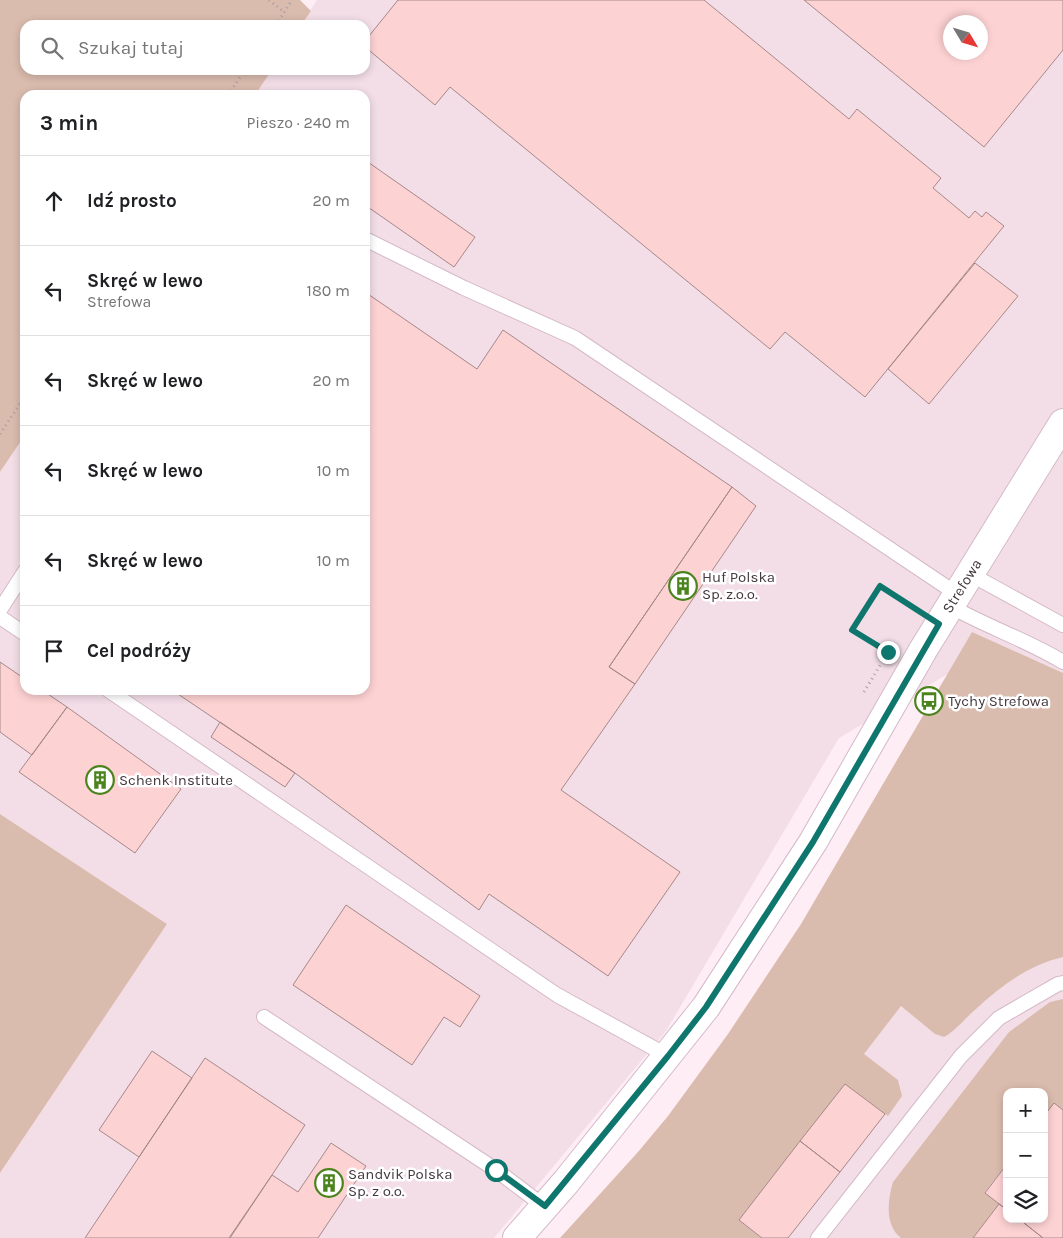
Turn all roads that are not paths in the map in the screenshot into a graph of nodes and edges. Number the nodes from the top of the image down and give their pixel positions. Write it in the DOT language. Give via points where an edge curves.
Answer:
graph roads {
  1 [pos="370,241"];
  2 [pos="1063,424"];
  3 [pos="20,579"];
  4 [pos="954,599"];
  5 [pos="0,610"];
  6 [pos="0,617"];
  7 [pos="1063,625"];
  8 [pos="20,631"];
  9 [pos="1063,662"];
  10 [pos="115,695"];
  11 [pos="1063,984"];
  12 [pos="264,1017"];
  13 [pos="668,1056"];
  14 [pos="545,1206"];
  15 [pos="517,1238"];
  16 [pos="818,1238"];
  1 -- 4 [label="lane" via="575,338"];
  2 -- 4 [label="street, Strefowa"];
  3 -- 5 [label="lane"];
  4 -- 7 [label="lane"];
  4 -- 9 [label="lane" via="970,617"];
  4 -- 13 [label="street, Strefowa" via="813,842 706,1007"];
  6 -- 8 [label="lane"];
  10 -- 13 [label="lane" via="557,994"];
  11 -- 16 [label="lane" via="999,1018 961,1056"];
  12 -- 14 [label="lane" via="496,1170"];
  13 -- 14 [label="street, Strefowa"];
  14 -- 15 [label="street, Strefowa"];
}
